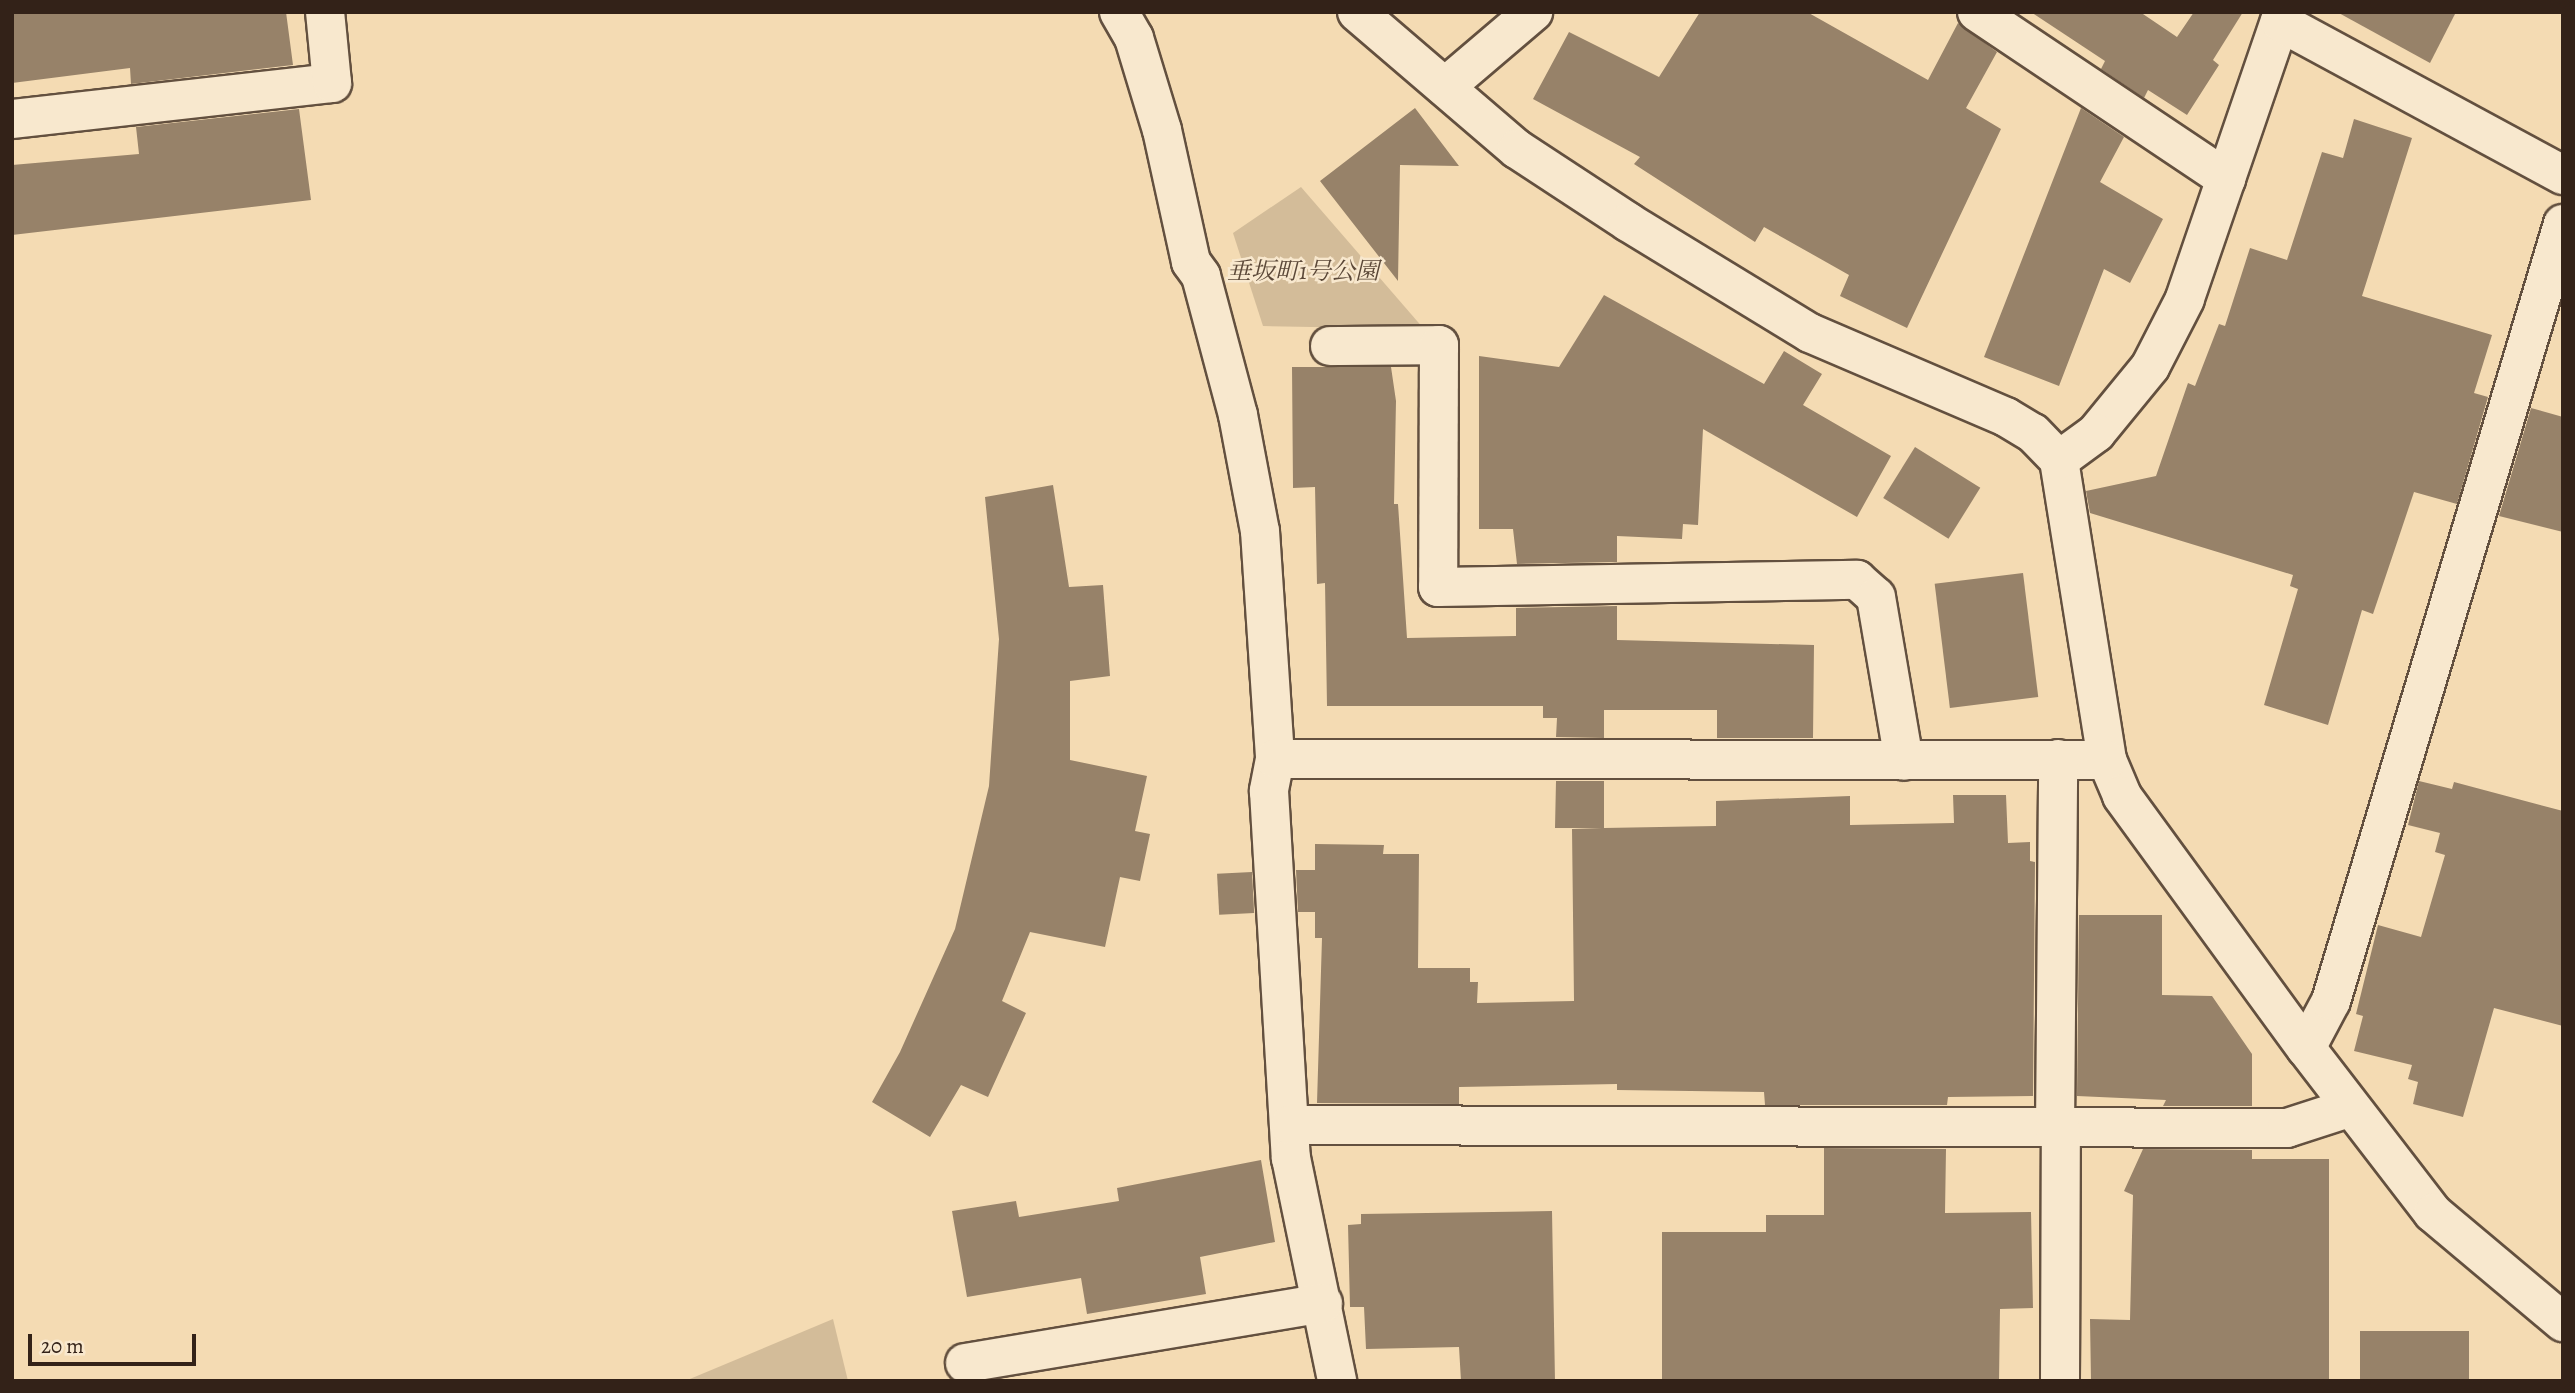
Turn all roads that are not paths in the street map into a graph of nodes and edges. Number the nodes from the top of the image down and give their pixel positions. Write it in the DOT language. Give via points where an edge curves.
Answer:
graph roads {
  1 [pos="325,12"];
  2 [pos="1119,12"];
  3 [pos="1357,12"];
  4 [pos="1533,12"];
  5 [pos="1978,12"];
  6 [pos="2281,17"];
  7 [pos="1445,87"];
  8 [pos="12,120"];
  9 [pos="2563,175"];
  10 [pos="2226,179"];
  11 [pos="2563,224"];
  12 [pos="1330,346"];
  13 [pos="2059,460"];
  14 [pos="1275,759"];
  15 [pos="2058,759"];
  16 [pos="2107,760"];
  17 [pos="1904,761"];
  18 [pos="2306,1048"];
  19 [pos="2349,1108"];
  20 [pos="1290,1125"];
  21 [pos="2058,1129"];
  22 [pos="1323,1303"];
  23 [pos="2563,1322"];
  24 [pos="965,1363"];
  25 [pos="1336,1381"];
  26 [pos="2060,1381"];
  1 -- 8 [label="street" via="332,83"];
  2 -- 14 [label="street" via="1133,38 1162,130 1191,262 1201,276 1238,415 1260,531"];
  3 -- 7 [label="street"];
  4 -- 7 [label="street"];
  5 -- 10 [label="street"];
  6 -- 9 [label="street"];
  6 -- 10 [label="street"];
  7 -- 13 [label="street" via="1517,149 1810,333 2006,417 2033,433"];
  10 -- 13 [label="street" via="2185,299 2150,367 2096,433"];
  11 -- 18 [label="street" via="2331,1001"];
  12 -- 17 [label="street" via="1439,345 1438,587 1857,580 1876,597"];
  13 -- 16 [label="street"];
  14 -- 17 [label="street"];
  14 -- 20 [label="street" via="1269,792"];
  15 -- 16 [label="street"];
  15 -- 17 [label="street"];
  15 -- 21 [label="street"];
  16 -- 18 [label="street" via="2122,796"];
  18 -- 19 [label="street"];
  19 -- 21 [label="street" via="2287,1128"];
  19 -- 23 [label="street" via="2433,1213"];
  20 -- 21 [label="street"];
  20 -- 22 [label="street" via="1291,1158"];
  21 -- 26 [label="street"];
  22 -- 24 [label="street"];
  22 -- 25 [label="street"];
}
